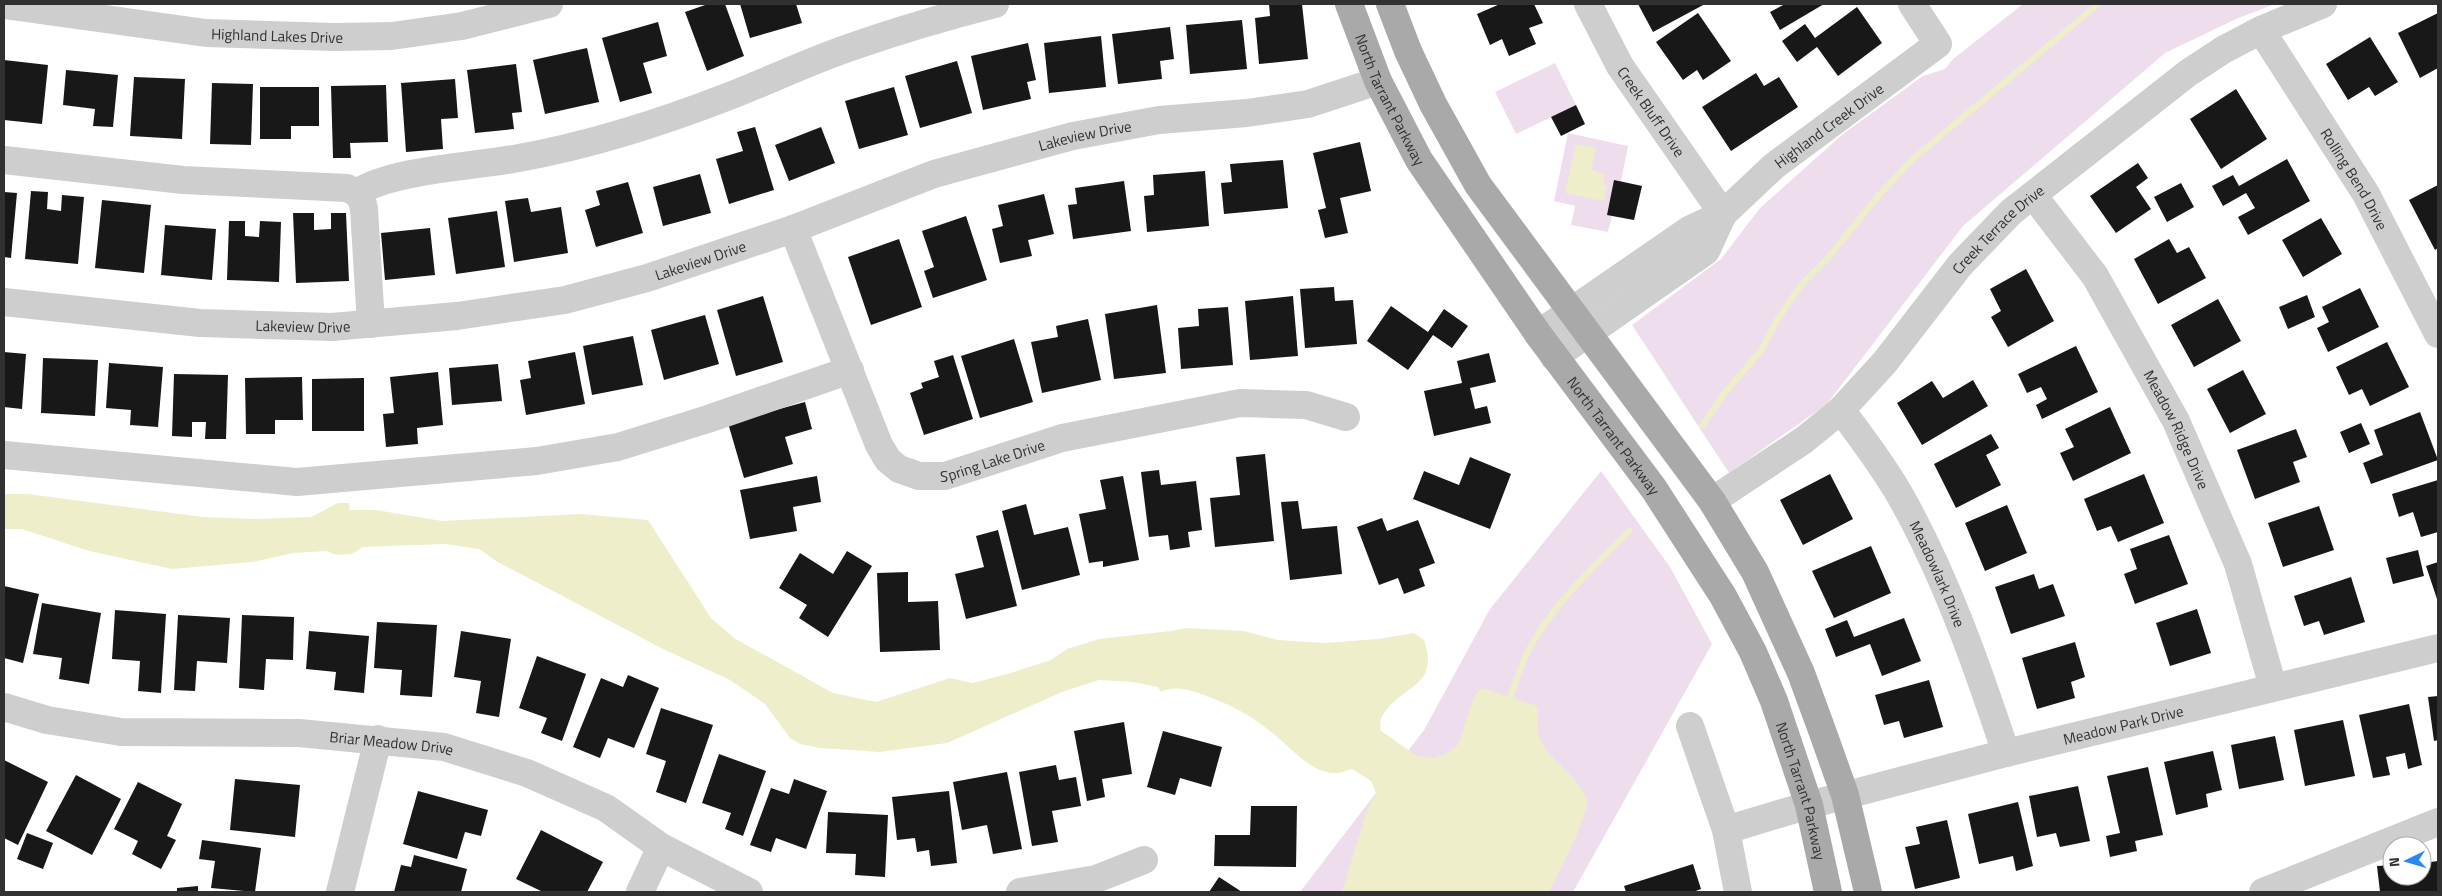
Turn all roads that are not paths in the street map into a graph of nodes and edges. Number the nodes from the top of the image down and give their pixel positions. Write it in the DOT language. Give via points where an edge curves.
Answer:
graph roads {
  1 [pos="549,4"];
  2 [pos="995,4"];
  3 [pos="1349,4"];
  4 [pos="1390,4"];
  5 [pos="1588,4"];
  6 [pos="1912,4"];
  7 [pos="2323,4"];
  8 [pos="4,5"];
  9 [pos="2261,30"];
  10 [pos="1378,81"];
  11 [pos="4,160"];
  12 [pos="357,192"];
  13 [pos="2033,195"];
  14 [pos="1723,214"];
  15 [pos="793,229"];
  16 [pos="4,302"];
  17 [pos="2432,302"];
  18 [pos="1571,311"];
  19 [pos="371,324"];
  20 [pos="1538,334"];
  21 [pos="2438,334"];
  22 [pos="1588,335"];
  23 [pos="1554,357"];
  24 [pos="850,370"];
  25 [pos="1841,410"];
  26 [pos="1346,417"];
  27 [pos="4,455"];
  28 [pos="1712,501"];
  29 [pos="2438,648"];
  30 [pos="2273,688"];
  31 [pos="4,707"];
  32 [pos="1690,726"];
  33 [pos="378,739"];
  34 [pos="2006,753"];
  35 [pos="1845,795"];
  36 [pos="1809,805"];
  37 [pos="2438,822"];
  38 [pos="1726,830"];
  39 [pos="661,847"];
  40 [pos="1144,860"];
  41 [pos="340,892"];
  42 [pos="640,892"];
  43 [pos="750,892"];
  44 [pos="1020,892"];
  45 [pos="1738,892"];
  46 [pos="1828,892"];
  47 [pos="1868,892"];
  48 [pos="2263,892"];
  1 -- 8 [label="street, Highland Lakes Drive" via="462,26 392,36 334,37 206,33"];
  2 -- 12 [label="street" via="853,46 731,95 636,128 519,158 400,177"];
  3 -- 10 [label="main road, North Tarrant Parkway"];
  4 -- 18 [label="main road" via="1408,51 1460,156"];
  5 -- 14 [label="street, Creek Bluff Drive" via="1620,66"];
  6 -- 14 [label="street, Highland Creek Drive" via="1938,44 1774,166"];
  7 -- 9 [label="street, Creek Terrace Drive"];
  9 -- 13 [label="street, Creek Terrace Drive" via="2188,73"];
  9 -- 17 [label="street, Rolling Bend Drive"];
  10 -- 15 [label="street, Lakeview Drive" via="1308,104 1159,120 1073,136 934,174"];
  10 -- 20 [label="main road, North Tarrant Parkway" via="1419,160"];
  11 -- 12 [label="street" via="183,180 335,186"];
  12 -- 19 [label="street" via="364,209"];
  13 -- 25 [label="street, Creek Terrace Drive" via="2011,212 1960,265 1885,362"];
  13 -- 30 [label="street, Meadow Ridge Drive" via="2095,276 2176,422 2238,564"];
  14 -- 18 [label="street, Highland Creek Drive" via="1689,230"];
  14 -- 22 [label="street, Highland Creek Drive" via="1706,251"];
  15 -- 19 [label="street, Lakeview Drive" via="647,278 565,300 457,316"];
  15 -- 24 [label="street, Spring Lake Drive"];
  16 -- 19 [label="street, Lakeview Drive" via="200,323 332,327"];
  17 -- 21 [label="street, Rolling Bend Drive"];
  18 -- 20 [label="street, Highland Creek Drive"];
  18 -- 22 [label="main road"];
  20 -- 23 [label="main road, North Tarrant Parkway"];
  22 -- 23 [label="street, Highland Creek Drive"];
  22 -- 28 [label="main road"];
  23 -- 36 [label="main road, North Tarrant Parkway" via="1654,489 1723,596 1753,652 1774,701"];
  24 -- 26 [label="street, Spring Lake Drive" via="888,460 899,469 919,476 945,476 1062,438 1240,403 1306,405"];
  24 -- 27 [label="street" via="618,447 537,460 297,482"];
  25 -- 28 [label="street, Creek Terrace Drive" via="1804,440"];
  25 -- 34 [label="street, Meadowlark Drive" via="1901,497 1928,552 1981,679"];
  28 -- 35 [label="main road" via="1754,572 1797,664"];
  29 -- 30 [label="street, Meadow Park Drive"];
  30 -- 34 [label="street, Meadow Park Drive"];
  31 -- 33 [label="street, Briar Meadow Drive" via="48,720 121,732 299,733"];
  32 -- 38 [label="street"];
  33 -- 39 [label="street, Briar Meadow Drive" via="444,747 527,773 606,808"];
  33 -- 41 [label="street"];
  34 -- 35 [label="street, Meadow Park Drive"];
  35 -- 36 [label="street, Meadow Park Drive"];
  35 -- 47 [label="main road"];
  36 -- 38 [label="street, Meadow Park Drive"];
  36 -- 46 [label="main road, North Tarrant Parkway"];
  37 -- 48 [label="street"];
  38 -- 45 [label="street"];
  39 -- 42 [label="street"];
  39 -- 43 [label="street, Briar Meadow Drive"];
  40 -- 44 [label="street" via="1096,878"];
}
